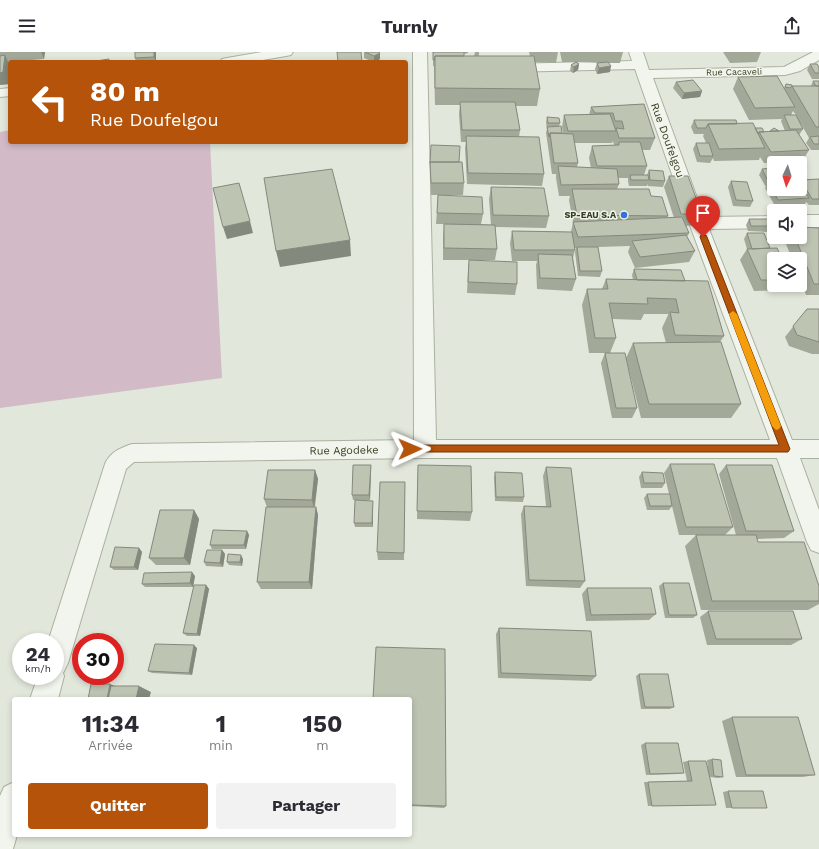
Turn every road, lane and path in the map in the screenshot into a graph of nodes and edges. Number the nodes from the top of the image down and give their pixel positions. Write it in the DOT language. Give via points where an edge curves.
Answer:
graph roads {
  1 [pos="286,52"];
  2 [pos="420,52"];
  3 [pos="819,54"];
  4 [pos="239,60"];
  5 [pos="641,64"];
  6 [pos="491,68"];
  7 [pos="807,221"];
  8 [pos="819,221"];
  9 [pos="767,222"];
  10 [pos="698,223"];
  11 [pos="425,449"];
  12 [pos="785,449"];
  13 [pos="819,449"];
  14 [pos="819,542"];
  15 [pos="64,634"];
  16 [pos="48,685"];
  17 [pos="45,697"];
  18 [pos="12,804"];
  19 [pos="0,843"];
  1 -- 4 [label="street"];
  2 -- 11 [label="street" via="428,70"];
  3 -- 5 [label="street, Rue Cacaveli" via="785,71"];
  5 -- 6 [label="street, Rue Cacaveli"];
  5 -- 10 [label="street, Rue Doufelgou"];
  7 -- 8 [label="street"];
  9 -- 10 [label="street"];
  10 -- 12 [label="street, Rue Doufelgou"];
  11 -- 12 [label="street, Rue Agodeke"];
  11 -- 15 [label="street, Rue Agodeke" via="132,453 124,457 116,464"];
  12 -- 13 [label="street, Rue Agodeke"];
  12 -- 14 [label="street, Rue Doufelgou"];
  16 -- 17 [label="street"];
  18 -- 19 [label="street"];
}
